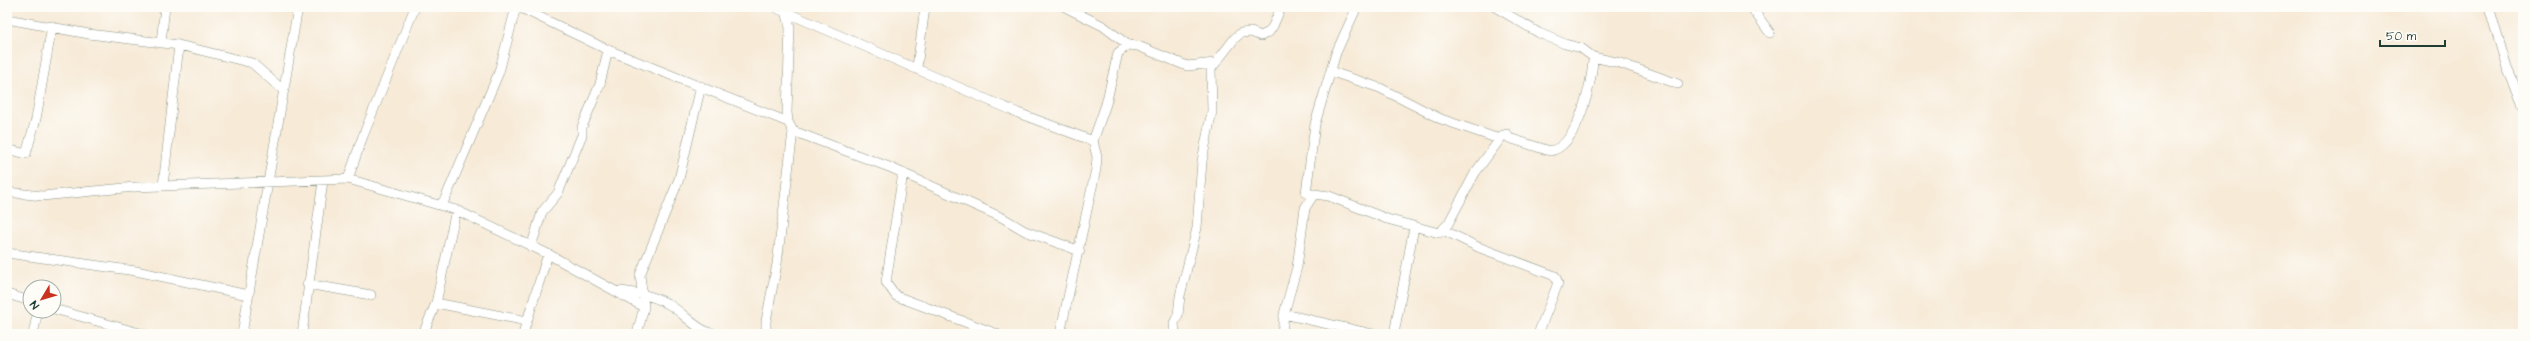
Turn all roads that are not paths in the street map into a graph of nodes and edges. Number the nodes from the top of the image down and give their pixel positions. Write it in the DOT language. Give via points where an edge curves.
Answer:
graph roads {
  1 [pos="165,7"];
  2 [pos="298,7"];
  3 [pos="415,7"];
  4 [pos="518,7"];
  5 [pos="774,7"];
  6 [pos="924,7"];
  7 [pos="1065,7"];
  8 [pos="1280,7"];
  9 [pos="1495,7"];
  10 [pos="1751,7"];
  11 [pos="2489,7"];
  12 [pos="786,10"];
  13 [pos="1355,10"];
  14 [pos="7,19"];
  15 [pos="52,26"];
  16 [pos="1770,33"];
  17 [pos="161,42"];
  18 [pos="179,45"];
  19 [pos="1128,45"];
  20 [pos="608,50"];
  21 [pos="1594,57"];
  22 [pos="1215,63"];
  23 [pos="917,68"];
  24 [pos="1332,72"];
  25 [pos="1678,84"];
  26 [pos="701,86"];
  27 [pos="284,90"];
  28 [pos="2523,104"];
  29 [pos="788,122"];
  30 [pos="793,131"];
  31 [pos="1499,139"];
  32 [pos="1093,141"];
  33 [pos="7,150"];
  34 [pos="902,173"];
  35 [pos="348,180"];
  36 [pos="324,181"];
  37 [pos="267,183"];
  38 [pos="163,186"];
  39 [pos="7,192"];
  40 [pos="1314,194"];
  41 [pos="440,205"];
  42 [pos="456,210"];
  43 [pos="1414,227"];
  44 [pos="1443,230"];
  45 [pos="531,247"];
  46 [pos="1080,251"];
  47 [pos="7,253"];
  48 [pos="548,254"];
  49 [pos="307,284"];
  50 [pos="617,290"];
  51 [pos="7,294"];
  52 [pos="643,294"];
  53 [pos="248,295"];
  54 [pos="371,295"];
  55 [pos="22,299"];
  56 [pos="436,303"];
  57 [pos="644,307"];
  58 [pos="62,311"];
  59 [pos="1284,314"];
  60 [pos="36,319"];
  61 [pos="527,321"];
  62 [pos="33,334"];
  63 [pos="143,334"];
  64 [pos="242,334"];
  65 [pos="302,334"];
  66 [pos="423,334"];
  67 [pos="523,334"];
  68 [pos="637,334"];
  69 [pos="715,334"];
  70 [pos="766,334"];
  71 [pos="997,334"];
  72 [pos="1060,334"];
  73 [pos="1175,334"];
  74 [pos="1282,334"];
  75 [pos="1372,334"];
  76 [pos="1394,334"];
  77 [pos="1538,334"];
  1 -- 17 [label="street"];
  2 -- 27 [label="street"];
  3 -- 35 [label="street"];
  4 -- 20 [label="street"];
  4 -- 41 [label="street" via="499,72"];
  5 -- 12 [label="street"];
  6 -- 23 [label="street"];
  7 -- 19 [label="street" via="1103,26"];
  8 -- 22 [label="street" via="1269,32 1261,36 1251,32 1241,33"];
  9 -- 21 [label="street" via="1538,33 1581,48"];
  10 -- 16 [label="street"];
  11 -- 28 [label="street" via="2507,68"];
  12 -- 23 [label="street"];
  12 -- 29 [label="street" via="790,28"];
  13 -- 24 [label="street" via="1336,53"];
  14 -- 15 [label="street"];
  15 -- 17 [label="street" via="89,34"];
  15 -- 33 [label="street" via="36,119 26,154"];
  17 -- 18 [label="street"];
  18 -- 27 [label="street" via="252,63"];
  18 -- 38 [label="street"];
  19 -- 22 [label="street" via="1138,46 1187,66"];
  19 -- 32 [label="street" via="1118,54 1108,97"];
  20 -- 26 [label="street"];
  20 -- 45 [label="street" via="600,84 582,127 582,135 558,193 542,212"];
  21 -- 25 [label="street" via="1620,63"];
  21 -- 31 [label="street" via="1593,76 1586,98 1570,135 1559,147 1544,150 1509,138 1507,134"];
  22 -- 73 [label="street" via="1211,69 1212,111 1202,161 1196,228 1180,296 1178,316 1174,323"];
  23 -- 32 [label="street" via="1018,113"];
  24 -- 31 [label="street" via="1380,88 1441,119"];
  24 -- 40 [label="street" via="1315,124 1306,193"];
  26 -- 29 [label="street"];
  26 -- 52 [label="street" via="679,178 640,275"];
  27 -- 37 [label="street"];
  29 -- 30 [label="street"];
  30 -- 34 [label="street"];
  30 -- 70 [label="street"];
  31 -- 44 [label="street" via="1475,173"];
  32 -- 46 [label="street" via="1097,157 1096,169"];
  34 -- 46 [label="street" via="1003,218 1025,231"];
  34 -- 71 [label="street" via="886,282 890,289 896,296"];
  35 -- 36 [label="street"];
  35 -- 41 [label="street"];
  36 -- 37 [label="street"];
  36 -- 49 [label="street"];
  37 -- 38 [label="street"];
  37 -- 53 [label="street"];
  38 -- 39 [label="street" via="42,196"];
  40 -- 43 [label="street" via="1329,196"];
  40 -- 59 [label="street" via="1305,208 1297,267"];
  41 -- 42 [label="street"];
  42 -- 45 [label="street"];
  42 -- 56 [label="street"];
  43 -- 44 [label="street" via="1439,233"];
  43 -- 76 [label="street"];
  44 -- 77 [label="street" via="1478,247 1555,276 1558,283"];
  45 -- 48 [label="street"];
  46 -- 72 [label="street"];
  47 -- 53 [label="street" via="136,270"];
  48 -- 50 [label="street"];
  48 -- 61 [label="street"];
  49 -- 54 [label="street"];
  49 -- 65 [label="street"];
  50 -- 52 [label="street"];
  50 -- 57 [label="street"];
  51 -- 55 [label="street"];
  52 -- 57 [label="street"];
  52 -- 69 [label="street" via="664,301 702,329"];
  53 -- 64 [label="street"];
  56 -- 61 [label="street"];
  56 -- 66 [label="street"];
  57 -- 68 [label="street"];
  58 -- 63 [label="street"];
  59 -- 74 [label="street"];
  59 -- 75 [label="street"];
  60 -- 62 [label="street"];
  61 -- 67 [label="street"];
}
